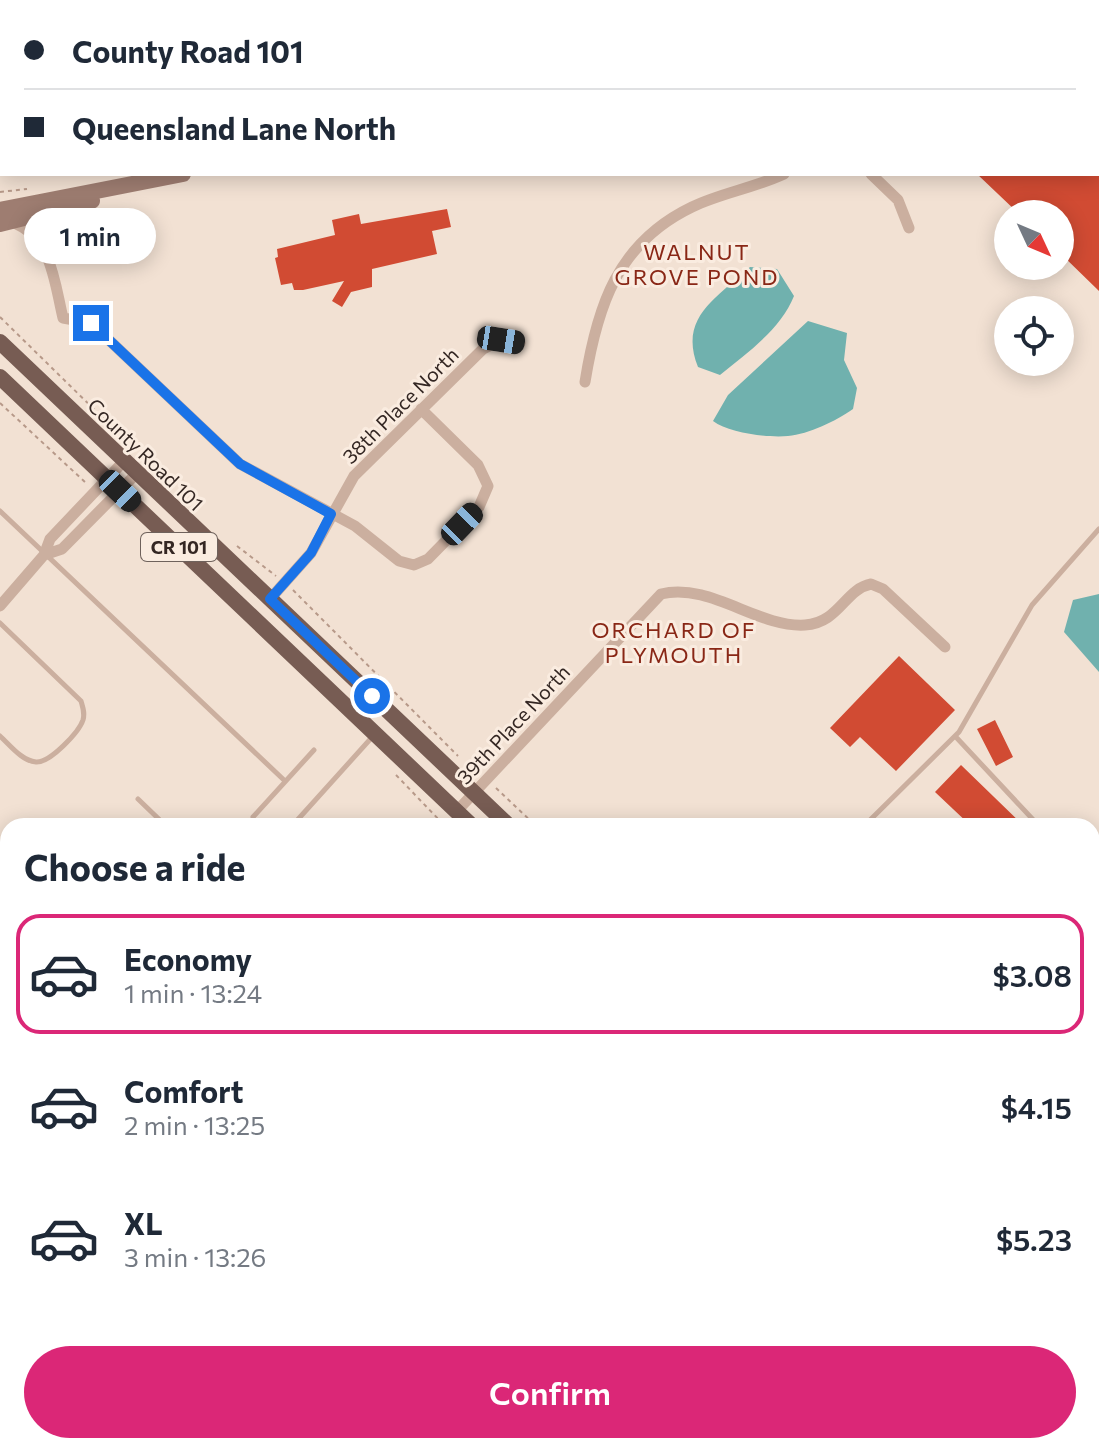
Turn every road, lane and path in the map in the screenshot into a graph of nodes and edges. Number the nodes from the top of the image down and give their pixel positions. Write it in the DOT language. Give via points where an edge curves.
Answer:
graph roads {
  1 [pos="174,176"];
  2 [pos="778,176"];
  3 [pos="873,176"];
  4 [pos="96,217"];
  5 [pos="4,218"];
  6 [pos="909,228"];
  7 [pos="33,232"];
  8 [pos="0,317"];
  9 [pos="0,342"];
  10 [pos="520,343"];
  11 [pos="0,377"];
  12 [pos="585,382"];
  13 [pos="0,403"];
  14 [pos="421,409"];
  15 [pos="114,429"];
  16 [pos="124,461"];
  17 [pos="137,473"];
  18 [pos="107,478"];
  19 [pos="89,486"];
  20 [pos="120,491"];
  21 [pos="0,511"];
  22 [pos="331,514"];
  23 [pos="1099,529"];
  24 [pos="233,543"];
  25 [pos="44,555"];
  26 [pos="278,577"];
  27 [pos="292,589"];
  28 [pos="270,599"];
  29 [pos="0,606"];
  30 [pos="0,623"];
  31 [pos="945,647"];
  32 [pos="375,734"];
  33 [pos="0,736"];
  34 [pos="955,736"];
  35 [pos="314,750"];
  36 [pos="463,761"];
  37 [pos="487,779"];
  38 [pos="285,781"];
  39 [pos="474,793"];
  40 [pos="138,799"];
  41 [pos="456,812"];
  42 [pos="253,817"];
  43 [pos="158,818"];
  44 [pos="299,818"];
  45 [pos="463,818"];
  46 [pos="501,818"];
  47 [pos="528,818"];
  48 [pos="872,818"];
  49 [pos="1032,818"];
  1 -- 5 [label="street"];
  2 -- 12 [label="street" via="690,208 643,242 624,264 597,315"];
  3 -- 6 [label="street" via="898,200"];
  4 -- 7 [label="path"];
  5 -- 7 [label="street"];
  7 -- 22 [label="street" via="48,260 63,318 91,323 240,464"];
  8 -- 15 [label="path"];
  9 -- 16 [label="main road, County Road 101 / CR 101"];
  10 -- 14 [label="street, 38th Place North" via="501,340 483,349"];
  11 -- 18 [label="main road, CR 101"];
  13 -- 19 [label="path"];
  14 -- 22 [label="street, 38th Place North" via="354,476"];
  14 -- 22 [label="street" via="485,474 488,486 479,507 428,559 414,565 399,561 366,533"];
  16 -- 17 [label="main road, County Road 101 / CR 101"];
  16 -- 18 [label="street"];
  17 -- 20 [label="street"];
  17 -- 28 [label="main road, County Road 101 / CR 101"];
  18 -- 20 [label="main road, CR 101"];
  18 -- 25 [label="street" via="50,539"];
  20 -- 25 [label="street" via="62,549"];
  20 -- 32 [label="main road, CR 101"];
  21 -- 25 [label="lane"];
  22 -- 28 [label="street, 38th Place North" via="311,553"];
  23 -- 34 [label="lane" via="1032,605"];
  24 -- 26 [label="path"];
  25 -- 29 [label="street"];
  25 -- 38 [label="lane"];
  27 -- 36 [label="path"];
  28 -- 39 [label="main road, County Road 101 / CR 101"];
  30 -- 33 [label="lane" via="81,701 85,715 45,761 23,758"];
  31 -- 37 [label="street, 39th Place North" via="883,589 865,585 828,619 802,626 690,593 661,594"];
  32 -- 41 [label="main road, CR 101"];
  32 -- 44 [label="lane"];
  34 -- 48 [label="lane"];
  34 -- 49 [label="lane"];
  35 -- 38 [label="lane"];
  37 -- 39 [label="street, 39th Place North"];
  37 -- 47 [label="path"];
  38 -- 42 [label="lane"];
  39 -- 41 [label="street, 39th Place North"];
  39 -- 46 [label="main road, County Road 101 / CR 101"];
  40 -- 43 [label="lane"];
  41 -- 45 [label="main road, CR 101"];
}
